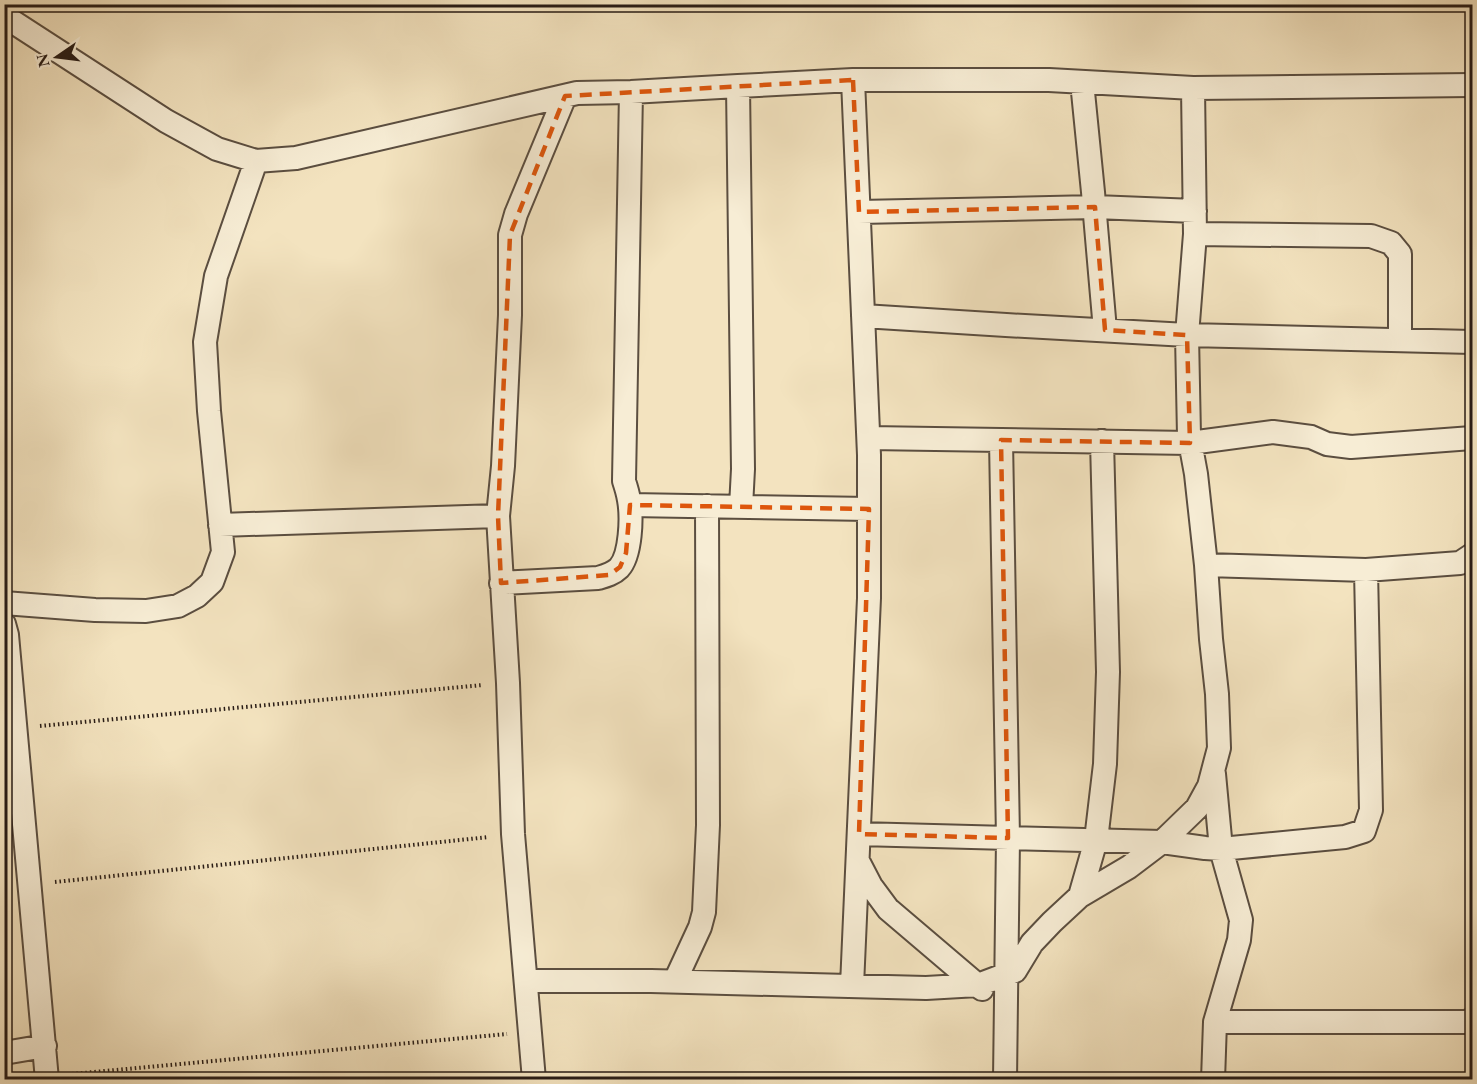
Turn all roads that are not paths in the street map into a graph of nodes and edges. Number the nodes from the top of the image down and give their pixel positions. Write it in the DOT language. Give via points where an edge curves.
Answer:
graph roads {
  1 [pos="4,16"];
  2 [pos="853,80"];
  3 [pos="1082,82"];
  4 [pos="1473,85"];
  5 [pos="738,86"];
  6 [pos="1193,88"];
  7 [pos="631,92"];
  8 [pos="565,96"];
  9 [pos="256,161"];
  10 [pos="1095,207"];
  11 [pos="1195,211"];
  12 [pos="859,212"];
  13 [pos="1195,234"];
  14 [pos="863,316"];
  15 [pos="1105,330"];
  16 [pos="1187,335"];
  17 [pos="1400,340"];
  18 [pos="1473,342"];
  19 [pos="869,438"];
  20 [pos="1473,438"];
  21 [pos="1001,440"];
  22 [pos="1102,441"];
  23 [pos="1190,443"];
  24 [pos="630,505"];
  25 [pos="707,506"];
  26 [pos="741,507"];
  27 [pos="869,509"];
  28 [pos="498,516"];
  29 [pos="220,525"];
  30 [pos="1473,555"];
  31 [pos="1206,565"];
  32 [pos="1366,570"];
  33 [pos="501,583"];
  34 [pos="4,603"];
  35 [pos="4,624"];
  36 [pos="1213,769"];
  37 [pos="859,834"];
  38 [pos="1008,838"];
  39 [pos="1096,840"];
  40 [pos="1162,842"];
  41 [pos="1221,849"];
  42 [pos="857,860"];
  43 [pos="1080,896"];
  44 [pos="1006,974"];
  45 [pos="526,981"];
  46 [pos="675,981"];
  47 [pos="852,986"];
  48 [pos="978,986"];
  49 [pos="1006,1014"];
  50 [pos="1473,1020"];
  51 [pos="1215,1022"];
  52 [pos="45,1046"];
  53 [pos="4,1053"];
  54 [pos="47,1078"];
  55 [pos="534,1080"];
  56 [pos="1005,1080"];
  57 [pos="1213,1080"];
  1 -- 9 [label="street" via="166,121 217,149"];
  2 -- 3 [label="street"];
  2 -- 5 [label="street"];
  2 -- 12 [label="street"];
  3 -- 6 [label="street"];
  3 -- 10 [label="street"];
  4 -- 6 [label="street"];
  5 -- 7 [label="street"];
  5 -- 26 [label="street"];
  6 -- 11 [label="street"];
  7 -- 8 [label="street"];
  7 -- 24 [label="street" via="624,481"];
  8 -- 9 [label="street" via="296,158"];
  8 -- 28 [label="street" via="510,235 510,315"];
  9 -- 29 [label="street" via="216,276 206,342"];
  10 -- 11 [label="street"];
  10 -- 12 [label="street"];
  10 -- 15 [label="street"];
  11 -- 13 [label="street"];
  12 -- 14 [label="street"];
  13 -- 16 [label="street"];
  13 -- 17 [label="street" via="1371,237 1391,243 1400,254"];
  14 -- 15 [label="street"];
  14 -- 19 [label="street"];
  15 -- 16 [label="street"];
  16 -- 17 [label="street"];
  16 -- 23 [label="street"];
  17 -- 18 [label="street"];
  19 -- 21 [label="street"];
  19 -- 27 [label="street"];
  20 -- 23 [label="street" via="1351,447 1273,432"];
  21 -- 22 [label="street"];
  21 -- 38 [label="street"];
  22 -- 23 [label="street"];
  22 -- 39 [label="street" via="1108,672 1105,764"];
  23 -- 31 [label="street"];
  24 -- 25 [label="street"];
  24 -- 33 [label="street" via="626,553 620,567 609,575"];
  25 -- 26 [label="street"];
  25 -- 46 [label="street" via="708,825 704,912"];
  26 -- 27 [label="street"];
  27 -- 37 [label="street"];
  28 -- 29 [label="street"];
  28 -- 33 [label="street"];
  29 -- 34 [label="street" via="223,552 212,582 197,597 178,606 146,611"];
  30 -- 32 [label="street" via="1460,563"];
  31 -- 32 [label="street"];
  31 -- 36 [label="street" via="1219,748"];
  32 -- 41 [label="street" via="1371,810 1364,831 1345,837"];
  33 -- 45 [label="street" via="513,834"];
  35 -- 52 [label="street"];
  36 -- 40 [label="street" via="1197,808"];
  36 -- 41 [label="street"];
  37 -- 38 [label="street"];
  37 -- 42 [label="street"];
  38 -- 39 [label="street"];
  38 -- 44 [label="street"];
  39 -- 40 [label="street"];
  39 -- 43 [label="street"];
  40 -- 41 [label="street"];
  40 -- 43 [label="street" via="1130,867"];
  41 -- 51 [label="street" via="1241,920 1239,940"];
  42 -- 47 [label="street"];
  42 -- 48 [label="street" via="888,909"];
  43 -- 44 [label="street" via="1032,944 1015,970"];
  44 -- 48 [label="street"];
  44 -- 49 [label="street"];
  45 -- 46 [label="street"];
  45 -- 55 [label="street"];
  46 -- 47 [label="street"];
  47 -- 48 [label="street"];
  48 -- 49 [label="street"];
  49 -- 56 [label="street"];
  50 -- 51 [label="street"];
  51 -- 57 [label="street"];
  52 -- 53 [label="street"];
  52 -- 54 [label="street"];
}
